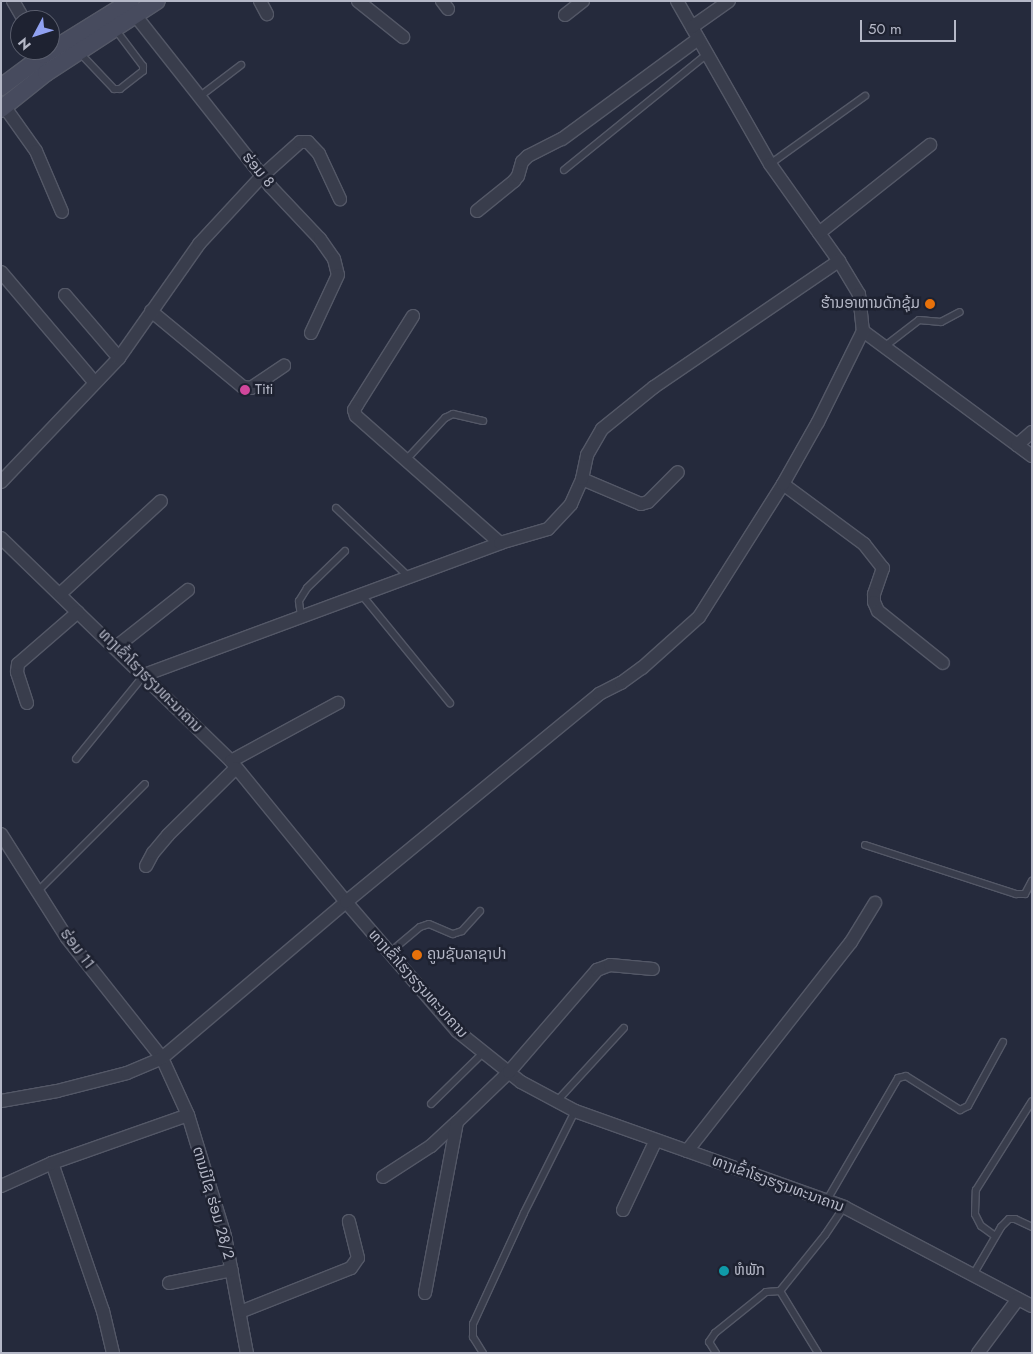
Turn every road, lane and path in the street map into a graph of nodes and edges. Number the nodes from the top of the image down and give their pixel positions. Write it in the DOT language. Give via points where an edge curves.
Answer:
graph roads {
  1 [pos="156,1"];
  2 [pos="260,1"];
  3 [pos="358,1"];
  4 [pos="583,1"];
  5 [pos="677,1"];
  6 [pos="729,1"];
  7 [pos="133,8"];
  8 [pos="267,14"];
  9 [pos="566,15"];
  10 [pos="114,29"];
  11 [pos="695,33"];
  12 [pos="403,37"];
  13 [pos="60,44"];
  14 [pos="78,51"];
  15 [pos="707,54"];
  16 [pos="33,60"];
  17 [pos="241,65"];
  18 [pos="1,87"];
  19 [pos="865,96"];
  20 [pos="199,97"];
  21 [pos="3,108"];
  22 [pos="930,145"];
  23 [pos="770,164"];
  24 [pos="564,170"];
  25 [pos="262,176"];
  26 [pos="340,199"];
  27 [pos="477,210"];
  28 [pos="62,212"];
  29 [pos="819,233"];
  30 [pos="839,261"];
  31 [pos="1,272"];
  32 [pos="64,295"];
  33 [pos="151,311"];
  34 [pos="960,312"];
  35 [pos="413,316"];
  36 [pos="863,331"];
  37 [pos="310,333"];
  38 [pos="884,347"];
  39 [pos="119,358"];
  40 [pos="284,366"];
  41 [pos="95,383"];
  42 [pos="483,421"];
  43 [pos="1032,432"];
  44 [pos="1018,446"];
  45 [pos="1032,456"];
  46 [pos="406,461"];
  47 [pos="678,472"];
  48 [pos="582,479"];
  49 [pos="1,482"];
  50 [pos="783,484"];
  51 [pos="161,501"];
  52 [pos="336,508"];
  53 [pos="1,538"];
  54 [pos="500,544"];
  55 [pos="345,551"];
  56 [pos="409,577"];
  57 [pos="188,590"];
  58 [pos="60,594"];
  59 [pos="361,594"];
  60 [pos="78,612"];
  61 [pos="301,616"];
  62 [pos="116,647"];
  63 [pos="944,663"];
  64 [pos="144,675"];
  65 [pos="27,703"];
  66 [pos="338,703"];
  67 [pos="450,703"];
  68 [pos="76,759"];
  69 [pos="234,765"];
  70 [pos="145,784"];
  71 [pos="1,834"];
  72 [pos="865,845"];
  73 [pos="146,866"];
  74 [pos="1032,881"];
  75 [pos="38,891"];
  76 [pos="346,902"];
  77 [pos="875,903"];
  78 [pos="480,911"];
  79 [pos="389,953"];
  80 [pos="653,969"];
  81 [pos="624,1028"];
  82 [pos="1003,1042"];
  83 [pos="484,1052"];
  84 [pos="162,1058"];
  85 [pos="509,1072"];
  86 [pos="1,1101"];
  87 [pos="1032,1101"];
  88 [pos="557,1102"];
  89 [pos="431,1104"];
  90 [pos="575,1111"];
  91 [pos="188,1115"];
  92 [pos="457,1122"];
  93 [pos="656,1140"];
  94 [pos="687,1151"];
  95 [pos="52,1163"];
  96 [pos="383,1177"];
  97 [pos="1,1186"];
  98 [pos="827,1200"];
  99 [pos="844,1206"];
  100 [pos="623,1210"];
  101 [pos="349,1221"];
  102 [pos="1032,1227"];
  103 [pos="996,1236"];
  104 [pos="232,1270"];
  105 [pos="973,1275"];
  106 [pos="169,1283"];
  107 [pos="780,1291"];
  108 [pos="425,1292"];
  109 [pos="1018,1299"];
  110 [pos="1032,1306"];
  111 [pos="240,1312"];
  112 [pos="112,1353"];
  113 [pos="247,1353"];
  114 [pos="483,1353"];
  115 [pos="716,1353"];
  116 [pos="818,1353"];
  117 [pos="978,1353"];
  1 -- 7 [label="main road"];
  2 -- 8 [label="street"];
  3 -- 12 [label="street"];
  4 -- 9 [label="street"];
  5 -- 11 [label="street"];
  6 -- 11 [label="street"];
  7 -- 10 [label="main road"];
  7 -- 13 [label="main road"];
  7 -- 20 [label="street, ຮ່ອມ 8"];
  10 -- 14 [label="main road"];
  10 -- 14 [label="lane" via="143,66 143,71 120,89 114,89"];
  11 -- 15 [label="street"];
  11 -- 27 [label="street" via="562,139 528,156 514,181"];
  14 -- 21 [label="main road" via="46,72"];
  15 -- 23 [label="street"];
  15 -- 24 [label="lane"];
  16 -- 18 [label="main road"];
  17 -- 20 [label="lane"];
  19 -- 23 [label="lane"];
  20 -- 25 [label="street, ຮ່ອມ 8"];
  21 -- 28 [label="street" via="36,151"];
  22 -- 29 [label="street"];
  23 -- 29 [label="street"];
  25 -- 26 [label="street" via="300,142 308,142 319,154"];
  25 -- 33 [label="street" via="199,244"];
  25 -- 37 [label="street, ຮ່ອມ 8" via="320,239 334,259 338,275"];
  29 -- 30 [label="street"];
  30 -- 36 [label="street" via="859,294"];
  30 -- 48 [label="street" via="654,386 602,429 587,455"];
  31 -- 41 [label="street"];
  32 -- 39 [label="street"];
  33 -- 39 [label="street"];
  33 -- 40 [label="street" via="243,387 251,388"];
  34 -- 38 [label="lane" via="941,322 919,320"];
  35 -- 46 [label="street" via="354,410 356,416"];
  36 -- 38 [label="street"];
  36 -- 50 [label="street"];
  38 -- 44 [label="street"];
  39 -- 41 [label="street"];
  41 -- 49 [label="street"];
  42 -- 46 [label="lane" via="453,414 445,418"];
  43 -- 44 [label="street"];
  44 -- 45 [label="street"];
  46 -- 54 [label="street"];
  47 -- 48 [label="street" via="648,502 641,504"];
  48 -- 54 [label="street" via="571,504 548,529"];
  50 -- 63 [label="street" via="864,544 882,568 874,594 878,611"];
  50 -- 76 [label="street" via="699,617 642,668 598,694"];
  51 -- 58 [label="street"];
  52 -- 56 [label="lane"];
  53 -- 58 [label="street, ທາງເຂົ້າໂຮງຮຽນທະນາຄານ"];
  54 -- 56 [label="street"];
  55 -- 61 [label="lane" via="307,588 299,601"];
  56 -- 59 [label="street"];
  57 -- 62 [label="street"];
  58 -- 60 [label="street, ທາງເຂົ້າໂຮງຮຽນທະນາຄານ"];
  59 -- 61 [label="street"];
  59 -- 67 [label="lane"];
  60 -- 62 [label="street, ທາງເຂົ້າໂຮງຮຽນທະນາຄານ"];
  60 -- 65 [label="street" via="18,664 17,672"];
  61 -- 64 [label="street"];
  62 -- 64 [label="street, ທາງເຂົ້າໂຮງຮຽນທະນາຄານ"];
  64 -- 68 [label="lane"];
  64 -- 69 [label="street, ທາງເຂົ້າໂຮງຮຽນທະນາຄານ"];
  66 -- 69 [label="street"];
  69 -- 73 [label="street" via="153,853"];
  69 -- 76 [label="street, ທາງເຂົ້າໂຮງຮຽນທະນາຄານ"];
  70 -- 75 [label="lane"];
  71 -- 75 [label="street, ຮ່ອມ 11"];
  72 -- 74 [label="lane" via="1016,894 1025,894"];
  75 -- 84 [label="street, ຮ່ອມ 11" via="67,938"];
  76 -- 79 [label="street, ທາງເຂົ້າໂຮງຮຽນທະນາຄານ"];
  76 -- 84 [label="street"];
  77 -- 94 [label="street" via="851,942"];
  78 -- 79 [label="lane" via="462,931 453,934 429,924"];
  79 -- 83 [label="street, ທາງເຂົ້າໂຮງຮຽນທະນາຄານ" via="457,1031"];
  80 -- 85 [label="street" via="610,965 597,970"];
  81 -- 88 [label="lane"];
  82 -- 98 [label="lane" via="968,1106 960,1110 906,1076 898,1078"];
  83 -- 85 [label="street, ທາງເຂົ້າໂຮງຮຽນທະນາຄານ"];
  83 -- 89 [label="lane"];
  84 -- 86 [label="street" via="110,1077"];
  84 -- 91 [label="street, ຕານມີໄຊ ຮ່ອມ 28/2"];
  85 -- 88 [label="street, ທາງເຂົ້າໂຮງຮຽນທະນາຄານ"];
  85 -- 92 [label="street"];
  87 -- 103 [label="lane" via="976,1190 975,1214 981,1226"];
  88 -- 90 [label="street, ທາງເຂົ້າໂຮງຮຽນທະນາຄານ"];
  90 -- 93 [label="street, ທາງເຂົ້າໂຮງຮຽນທະນາຄານ"];
  90 -- 114 [label="lane" via="473,1324 473,1337"];
  91 -- 95 [label="street"];
  91 -- 104 [label="street, ຕານມີໄຊ ຮ່ອມ 28/2" via="225,1236"];
  92 -- 96 [label="street" via="431,1146"];
  92 -- 108 [label="street"];
  93 -- 94 [label="street, ທາງເຂົ້າໂຮງຮຽນທະນາຄານ"];
  93 -- 100 [label="street"];
  94 -- 98 [label="street, ທາງເຂົ້າໂຮງຮຽນທະນາຄານ"];
  95 -- 97 [label="street"];
  95 -- 112 [label="street" via="103,1311"];
  98 -- 99 [label="street, ທາງເຂົ້າໂຮງຮຽນທະນາຄານ"];
  99 -- 105 [label="street, ທາງເຂົ້າໂຮງຮຽນທະນາຄານ"];
  99 -- 107 [label="lane"];
  101 -- 111 [label="street" via="358,1258 351,1268"];
  102 -- 103 [label="lane" via="1015,1219 1009,1220"];
  103 -- 105 [label="lane"];
  104 -- 106 [label="street"];
  104 -- 111 [label="street, ຕານມີໄຊ ຮ່ອມ 28/2"];
  105 -- 109 [label="street, ທາງເຂົ້າໂຮງຮຽນທະນາຄານ"];
  107 -- 115 [label="lane" via="766,1292 714,1333 709,1342"];
  107 -- 116 [label="lane"];
  109 -- 110 [label="street, ທາງເຂົ້າໂຮງຮຽນທະນາຄານ"];
  109 -- 117 [label="street"];
  111 -- 113 [label="street, ຕານມີໄຊ ຮ່ອມ 28/2"];
}
